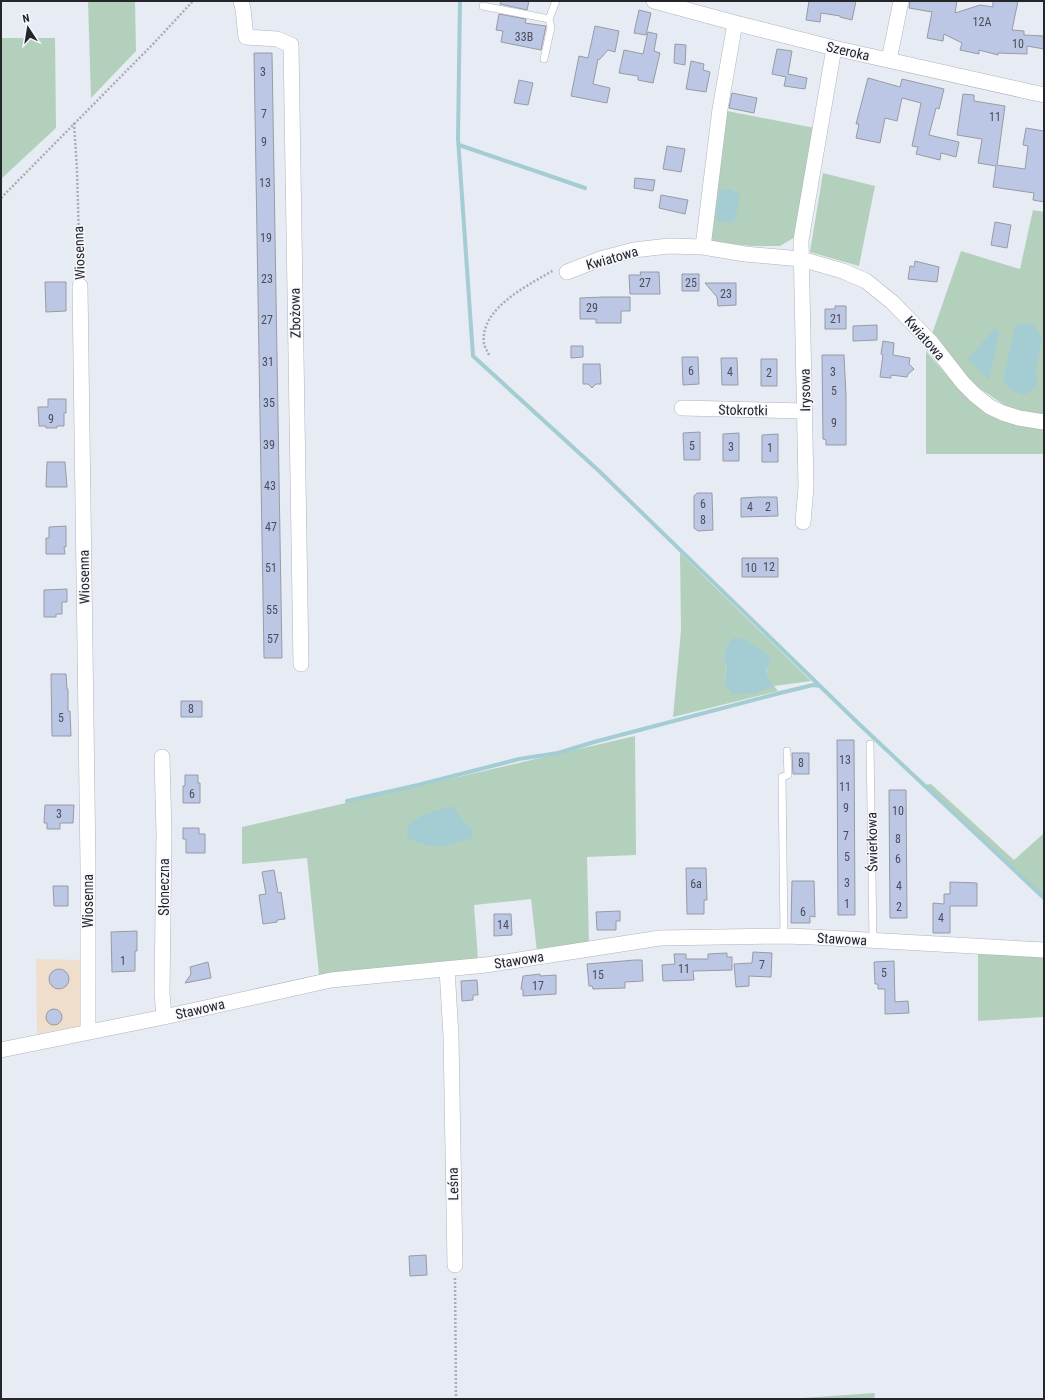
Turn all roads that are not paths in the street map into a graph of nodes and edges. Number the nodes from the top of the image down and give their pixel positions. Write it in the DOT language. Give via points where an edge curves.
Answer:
graph roads {
  1 [pos="241,1"];
  2 [pos="556,1"];
  3 [pos="654,1"];
  4 [pos="900,1"];
  5 [pos="482,6"];
  6 [pos="549,20"];
  7 [pos="735,24"];
  8 [pos="834,48"];
  9 [pos="544,59"];
  10 [pos="889,60"];
  11 [pos="1044,95"];
  12 [pos="703,247"];
  13 [pos="801,258"];
  14 [pos="567,272"];
  15 [pos="80,286"];
  16 [pos="682,408"];
  17 [pos="805,411"];
  18 [pos="1044,422"];
  19 [pos="803,522"];
  20 [pos="301,664"];
  21 [pos="870,744"];
  22 [pos="787,751"];
  23 [pos="162,757"];
  24 [pos="784,936"];
  25 [pos="873,940"];
  26 [pos="1044,950"];
  27 [pos="447,969"];
  28 [pos="164,1017"];
  29 [pos="88,1032"];
  30 [pos="1,1050"];
  31 [pos="455,1265"];
  1 -- 20 [label="street, Zbożowa" via="246,37 277,39 291,46"];
  2 -- 6 [label="lane"];
  3 -- 7 [label="street, Szeroka"];
  4 -- 10 [label="street"];
  5 -- 6 [label="lane"];
  6 -- 9 [label="lane" via="551,27"];
  7 -- 8 [label="street, Szeroka"];
  7 -- 12 [label="street" via="720,109"];
  8 -- 10 [label="street, Szeroka"];
  8 -- 13 [label="street" via="801,240"];
  10 -- 11 [label="street, Szeroka"];
  12 -- 13 [label="street, Kwiatowa" via="745,254"];
  12 -- 14 [label="street, Kwiatowa" via="669,246 634,250 600,259"];
  13 -- 17 [label="street, Irysowa"];
  13 -- 18 [label="street, Kwiatowa" via="866,281 915,325 975,395 990,407 1019,418"];
  15 -- 29 [label="street, Wiosenna"];
  16 -- 17 [label="street, Stokrotki"];
  17 -- 19 [label="street, Irysowa" via="806,487"];
  21 -- 25 [label="lane, Świerkowa"];
  22 -- 24 [label="lane" via="788,775 782,777"];
  23 -- 28 [label="street, Słoneczna"];
  24 -- 25 [label="street, Stawowa"];
  24 -- 27 [label="street, Stawowa" via="660,938"];
  25 -- 26 [label="street, Stawowa"];
  27 -- 28 [label="street, Stawowa" via="331,980"];
  27 -- 31 [label="street, Leśna" via="451,1036"];
  28 -- 29 [label="street, Stawowa"];
  29 -- 30 [label="street, Stawowa"];
}
